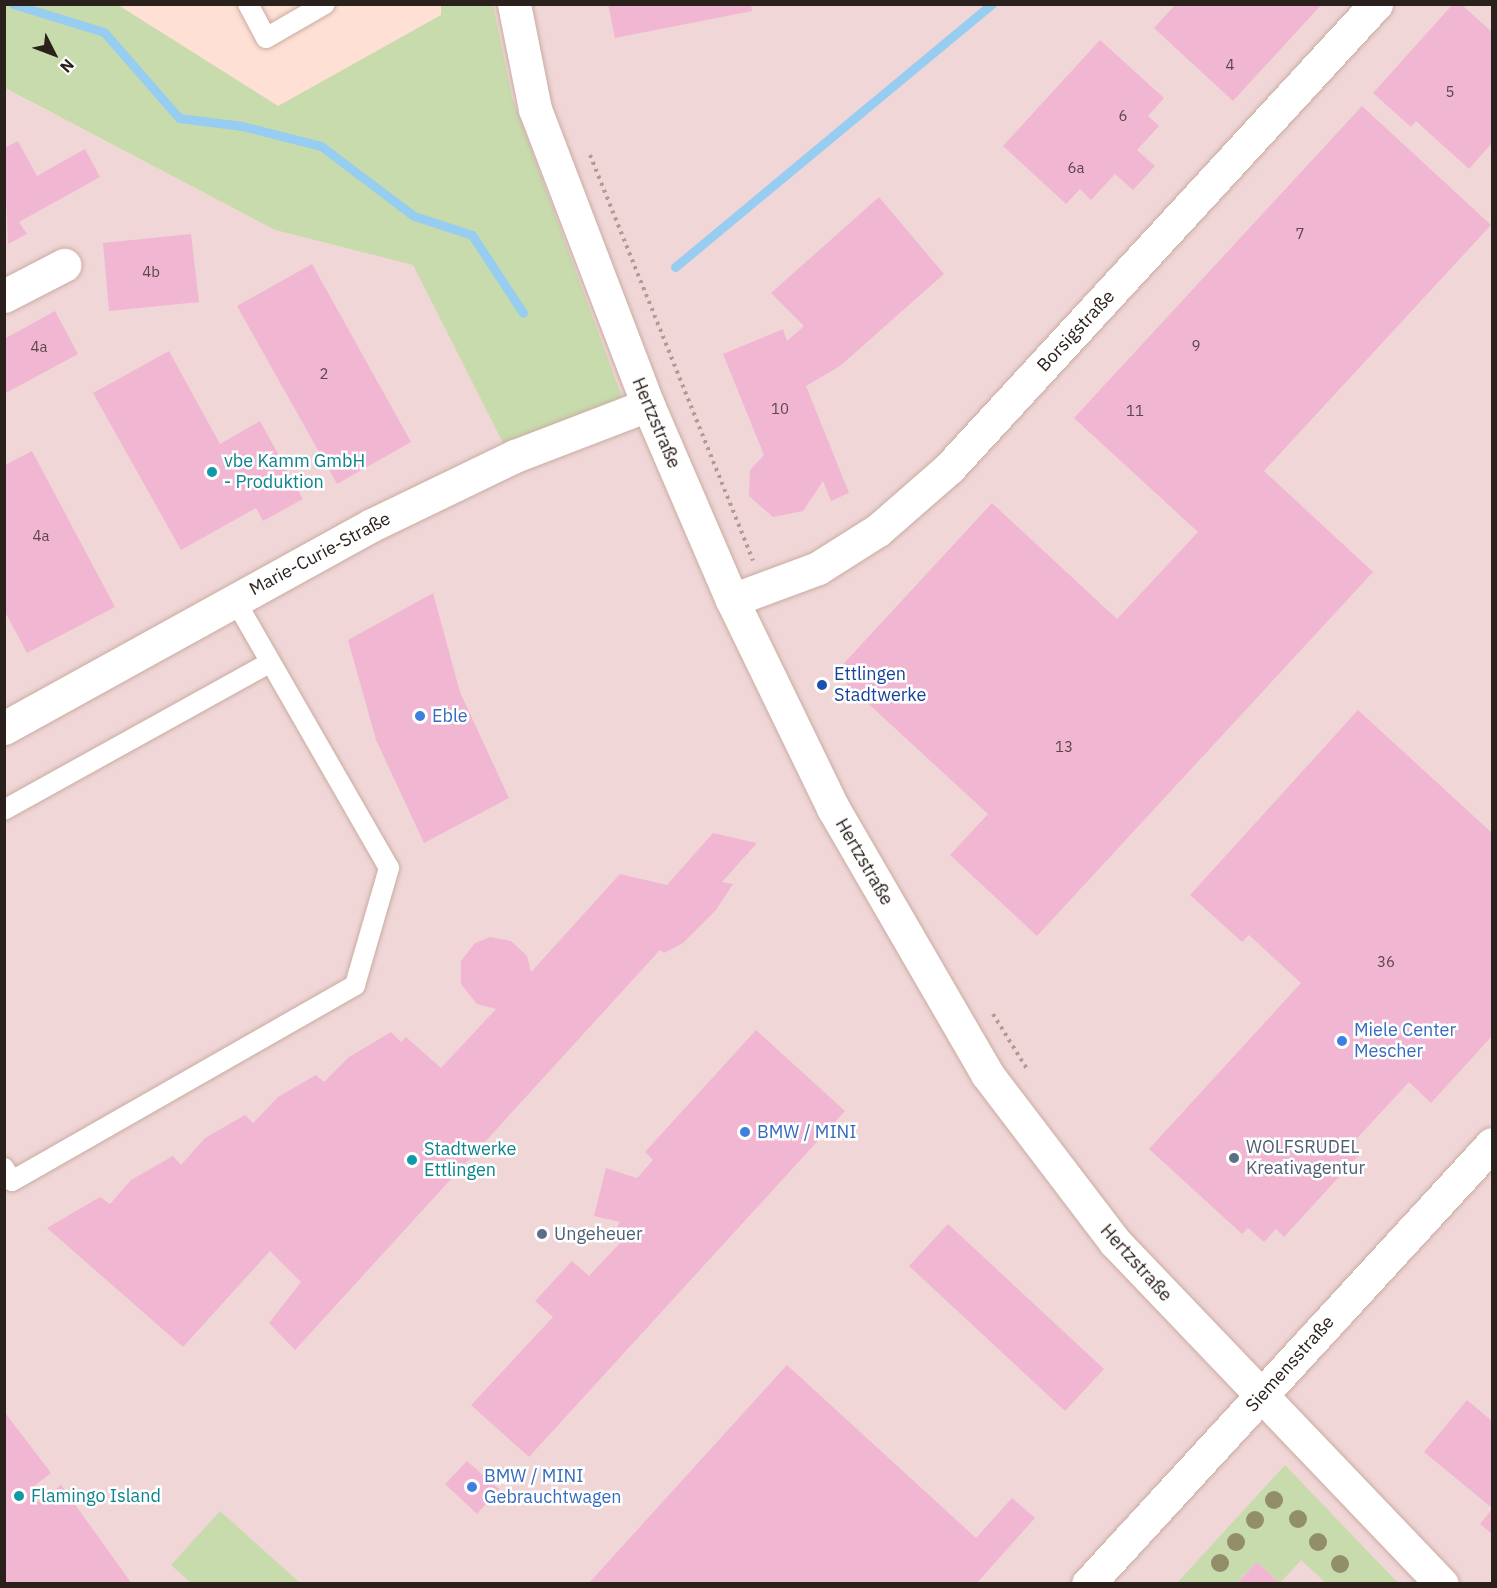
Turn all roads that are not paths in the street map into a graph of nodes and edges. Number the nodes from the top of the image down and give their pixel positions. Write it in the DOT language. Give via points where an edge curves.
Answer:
graph roads {
  1 [pos="248,4"];
  2 [pos="325,4"];
  3 [pos="514,4"];
  4 [pos="1376,4"];
  5 [pos="64,265"];
  6 [pos="4,296"];
  7 [pos="648,405"];
  8 [pos="235,600"];
  9 [pos="732,600"];
  10 [pos="268,663"];
  11 [pos="4,728"];
  12 [pos="4,810"];
  13 [pos="1492,1144"];
  14 [pos="4,1168"];
  15 [pos="1259,1396"];
  16 [pos="1088,1584"];
  17 [pos="1442,1584"];
  1 -- 2 [label="lane" via="266,38"];
  3 -- 7 [label="street, Hertzstraße" via="535,109"];
  4 -- 9 [label="street, Borsigstraße" via="949,468 878,530 818,568"];
  5 -- 6 [label="street"];
  7 -- 8 [label="street, Marie-Curie-Straße" via="515,456"];
  7 -- 9 [label="street, Hertzstraße"];
  8 -- 10 [label="lane"];
  8 -- 11 [label="street, Marie-Curie-Straße"];
  9 -- 15 [label="street, Hertzstraße" via="833,808 987,1074 1115,1242"];
  10 -- 12 [label="lane"];
  10 -- 14 [label="lane" via="389,868 355,985 12,1181"];
  13 -- 15 [label="street, Siemensstraße"];
  15 -- 16 [label="street, Siemensstraße"];
  15 -- 17 [label="street, Hertzstraße"];
}
